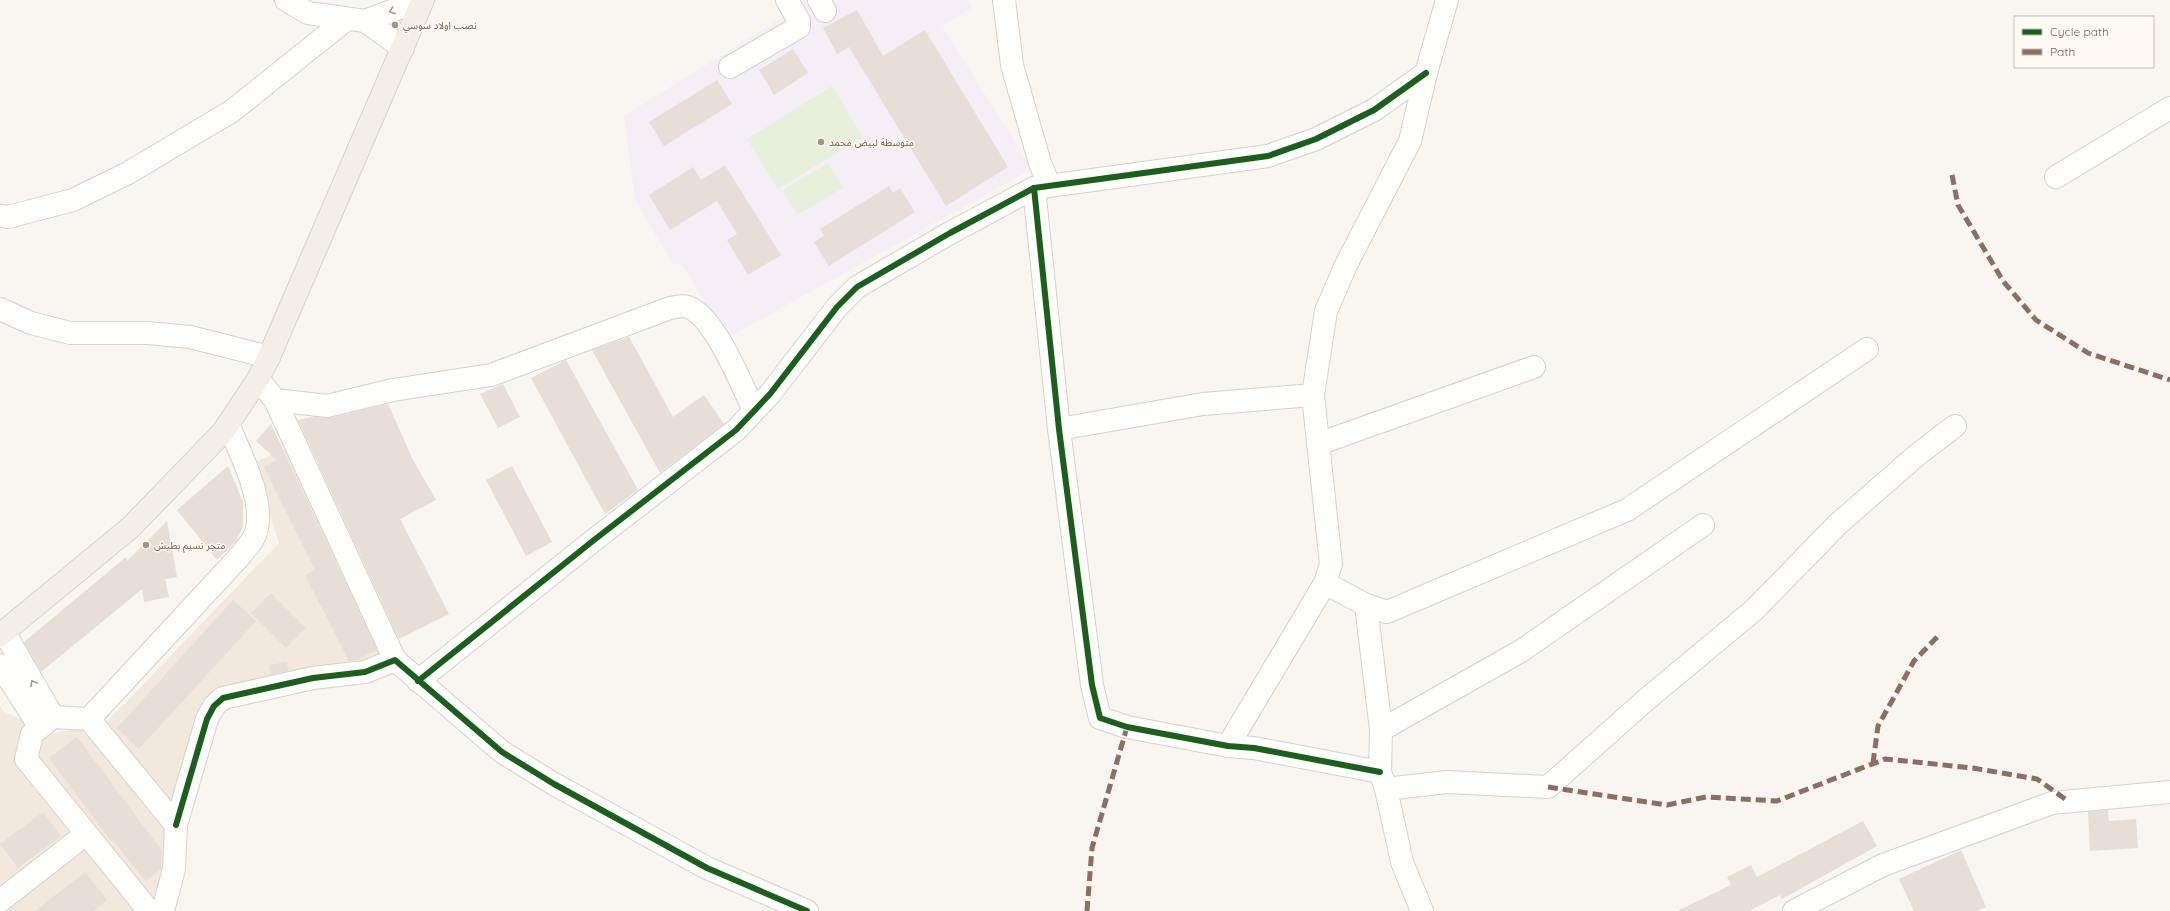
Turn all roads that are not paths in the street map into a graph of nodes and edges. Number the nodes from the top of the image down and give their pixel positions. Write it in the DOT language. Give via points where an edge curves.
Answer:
graph roads {
  1 [pos="286,0"];
  2 [pos="420,0"];
  3 [pos="423,0"];
  4 [pos="787,0"];
  5 [pos="1004,0"];
  6 [pos="1447,0"];
  7 [pos="356,20"];
  8 [pos="403,48"];
  9 [pos="730,67"];
  10 [pos="1426,72"];
  11 [pos="2170,108"];
  12 [pos="2056,177"];
  13 [pos="1041,187"];
  14 [pos="0,216"];
  15 [pos="0,309"];
  16 [pos="1867,349"];
  17 [pos="269,357"];
  18 [pos="1534,367"];
  19 [pos="258,379"];
  20 [pos="1313,395"];
  21 [pos="275,400"];
  22 [pos="754,410"];
  23 [pos="228,424"];
  24 [pos="1955,426"];
  25 [pos="1059,428"];
  26 [pos="1318,444"];
  27 [pos="1703,525"];
  28 [pos="1324,583"];
  29 [pos="1366,605"];
  30 [pos="2,634"];
  31 [pos="395,660"];
  32 [pos="0,665"];
  33 [pos="418,681"];
  34 [pos="89,719"];
  35 [pos="46,722"];
  36 [pos="1381,730"];
  37 [pos="1228,746"];
  38 [pos="1383,780"];
  39 [pos="2170,792"];
  40 [pos="176,824"];
  41 [pos="86,834"];
  42 [pos="0,901"];
  43 [pos="149,911"];
  44 [pos="163,911"];
  45 [pos="807,911"];
  46 [pos="1422,911"];
  47 [pos="1794,911"];
  1 -- 7 [label="street" via="308,13"];
  2 -- 7 [label="street, one-way"];
  3 -- 8 [label="main road"];
  4 -- 9 [label="street" via="799,21 799,27"];
  5 -- 13 [label="street" via="1012,65 1040,162"];
  6 -- 10 [label="street"];
  7 -- 8 [label="street"];
  7 -- 14 [label="street" via="232,111 128,173 73,200 8,217"];
  8 -- 17 [label="main road"];
  10 -- 13 [label="street" via="1374,110 1316,139 1268,156"];
  10 -- 20 [label="street" via="1410,141 1346,265 1326,311"];
  11 -- 12 [label="street"];
  13 -- 22 [label="street" via="950,233 858,288 837,307 770,394"];
  13 -- 25 [label="street"];
  15 -- 17 [label="street" via="31,323 70,332 148,333 190,337"];
  16 -- 29 [label="street" via="1627,510 1387,612"];
  17 -- 19 [label="main road"];
  18 -- 26 [label="street"];
  19 -- 21 [label="street"];
  19 -- 23 [label="main road"];
  20 -- 25 [label="street" via="1203,404"];
  20 -- 26 [label="street"];
  21 -- 22 [label="street" via="327,406 393,390 490,376 670,308 687,306 700,314 717,335"];
  21 -- 31 [label="street"];
  22 -- 33 [label="street" via="736,430"];
  23 -- 30 [label="main road" via="131,528"];
  23 -- 34 [label="street" via="256,492 258,515 254,538"];
  24 -- 38 [label="street" via="1917,454 1838,524 1754,610 1647,699 1548,787"];
  25 -- 37 [label="street" via="1092,685 1100,718 1127,727"];
  26 -- 28 [label="street" via="1331,564"];
  27 -- 36 [label="street" via="1521,651"];
  28 -- 29 [label="street"];
  28 -- 37 [label="street"];
  29 -- 36 [label="street"];
  35 -- 30 [label="street, one-way"];
  31 -- 33 [label="street"];
  31 -- 40 [label="street" via="365,672 313,678 224,698 214,706 207,719"];
  32 -- 35 [label="street"];
  33 -- 45 [label="street" via="502,752 554,784 706,868"];
  34 -- 35 [label="street"];
  34 -- 40 [label="street"];
  35 -- 41 [label="street" via="32,734 26,759"];
  36 -- 38 [label="street"];
  37 -- 38 [label="street" via="1254,748"];
  38 -- 46 [label="street" via="1402,862"];
  39 -- 47 [label="street" via="2052,803 1883,865"];
  40 -- 44 [label="street" via="174,869"];
  41 -- 42 [label="street"];
  41 -- 43 [label="street"];
}
